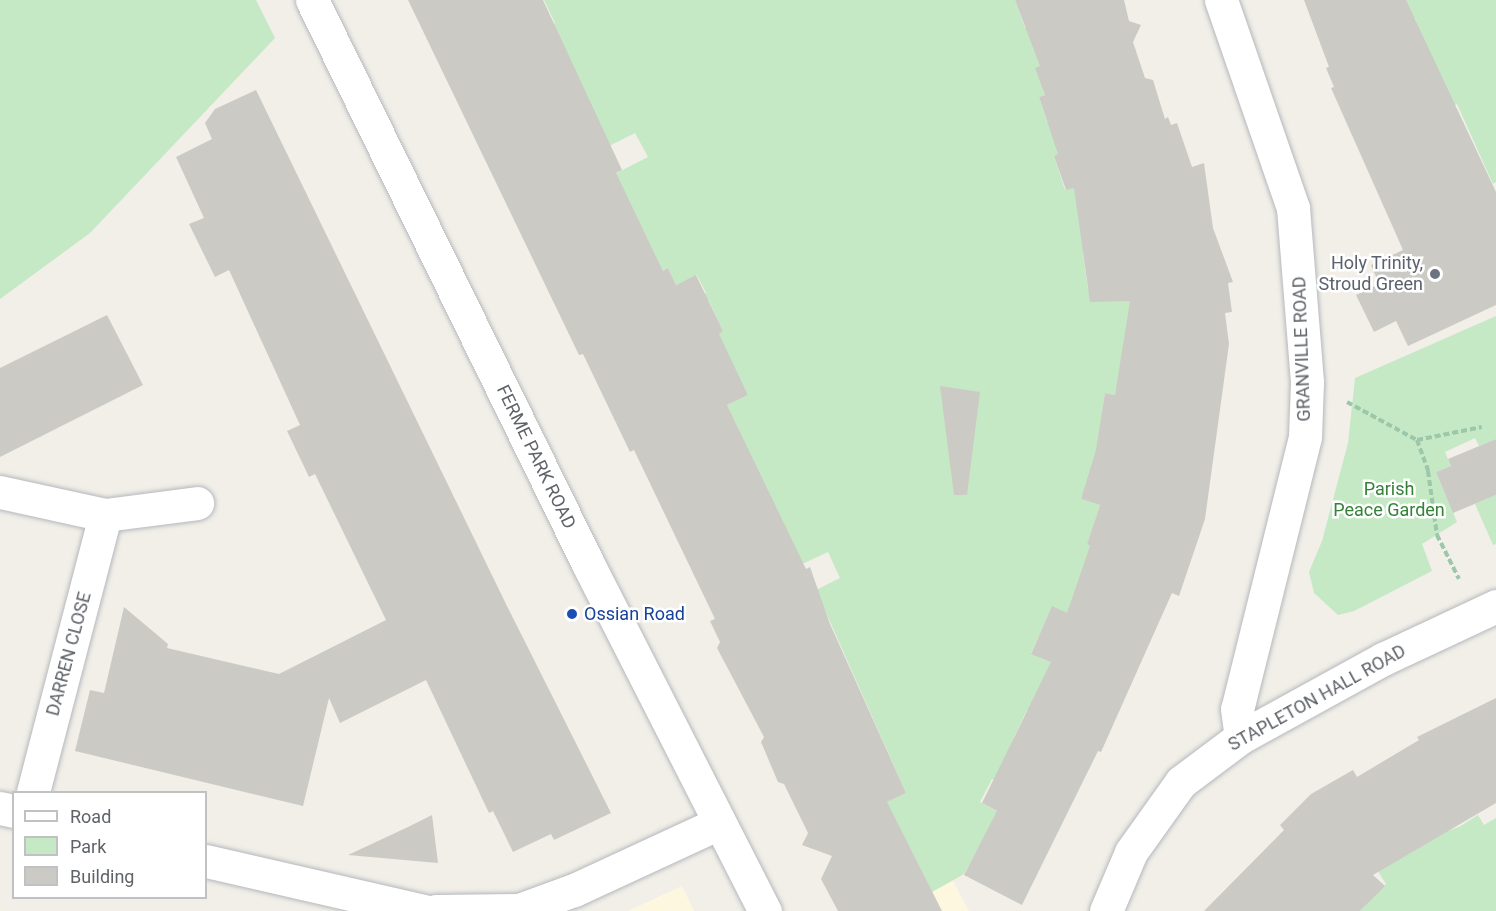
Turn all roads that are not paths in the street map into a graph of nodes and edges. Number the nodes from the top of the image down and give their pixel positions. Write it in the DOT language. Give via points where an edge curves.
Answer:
graph roads {
  1 [pos="312,0"];
  2 [pos="1221,0"];
  3 [pos="0,492"];
  4 [pos="197,503"];
  5 [pos="105,515"];
  6 [pos="1486,610"];
  7 [pos="1241,737"];
  8 [pos="33,791"];
  9 [pos="719,823"];
  10 [pos="207,861"];
  11 [pos="425,911"];
  12 [pos="436,911"];
  13 [pos="765,911"];
  14 [pos="1106,911"];
  1 -- 9 [label="street, FERME PARK ROAD"];
  2 -- 7 [label="street, GRANVILLE ROAD" via="1293,208 1307,382 1305,437 1237,709"];
  3 -- 5 [label="street"];
  4 -- 5 [label="street"];
  5 -- 8 [label="street, DARREN CLOSE"];
  6 -- 7 [label="street, STAPLETON HALL ROAD" via="1383,659"];
  7 -- 14 [label="street, STAPLETON HALL ROAD" via="1181,782 1131,852"];
  9 -- 12 [label="street" via="574,890 519,910"];
  9 -- 13 [label="street, FERME PARK ROAD"];
  10 -- 11 [label="street"];
}
